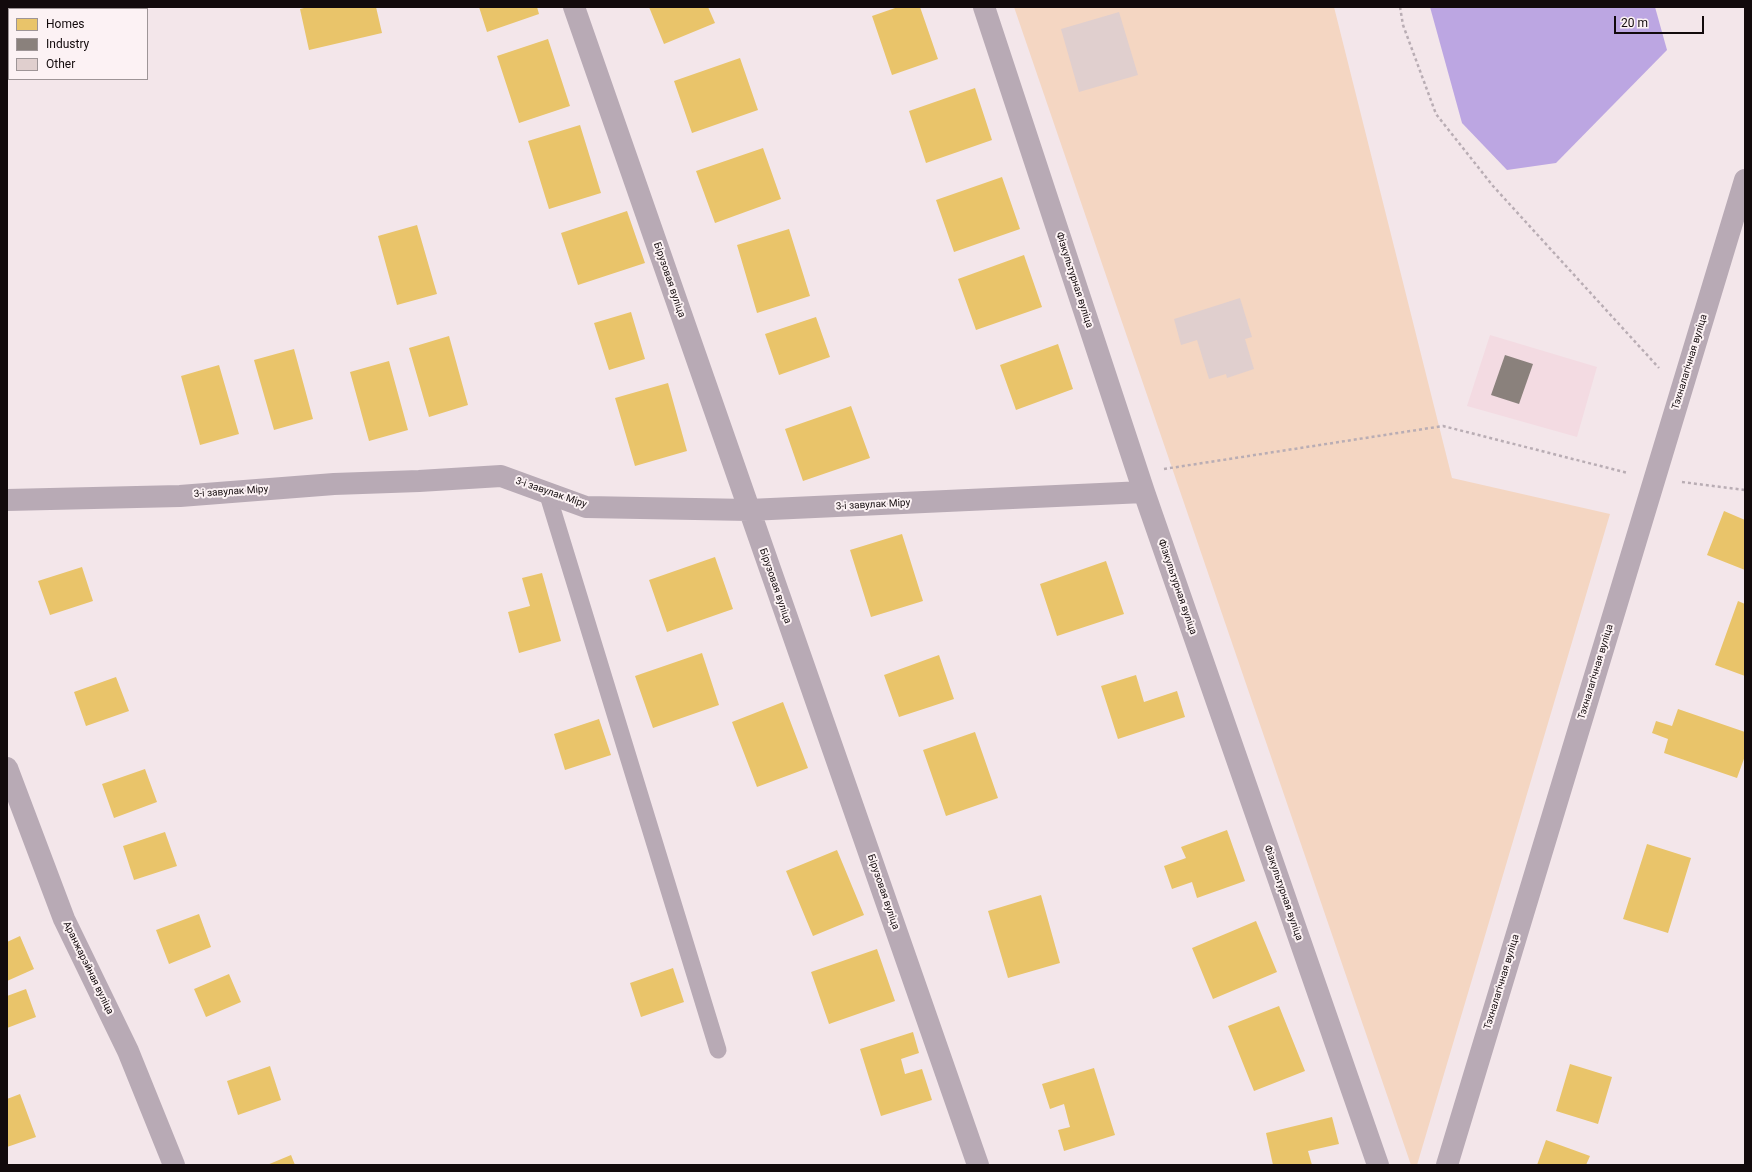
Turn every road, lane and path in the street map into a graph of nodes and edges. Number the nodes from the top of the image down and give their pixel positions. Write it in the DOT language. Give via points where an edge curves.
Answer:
graph roads {
  1 [pos="574,7"];
  2 [pos="984,7"];
  3 [pos="1400,7"];
  4 [pos="1745,180"];
  5 [pos="1681,391"];
  6 [pos="1654,479"];
  7 [pos="1141,482"];
  8 [pos="1745,490"];
  9 [pos="547,492"];
  10 [pos="7,500"];
  11 [pos="748,510"];
  12 [pos="7,768"];
  13 [pos="718,1050"];
  14 [pos="174,1165"];
  15 [pos="978,1165"];
  16 [pos="1378,1165"];
  17 [pos="1447,1165"];
  1 -- 11 [label="street, Бірузовая вуліца"];
  2 -- 7 [label="street, Фізкультурная вуліца"];
  3 -- 5 [label="path" via="1403,24 1436,114 1493,186"];
  4 -- 5 [label="street, Тэхналагічная вуліца"];
  5 -- 6 [label="street, Тэхналагічная вуліца"];
  6 -- 7 [label="path" via="1443,426"];
  6 -- 8 [label="path"];
  6 -- 17 [label="street, Тэхналагічная вуліца"];
  7 -- 11 [label="street, 3-і завулак Міру"];
  7 -- 16 [label="street, Фізкультурная вуліца"];
  9 -- 10 [label="street, 3-і завулак Міру" via="501,476 334,484 180,496"];
  9 -- 11 [label="street, 3-і завулак Міру" via="586,507"];
  9 -- 13 [label="lane"];
  11 -- 15 [label="street, Бірузовая вуліца"];
  12 -- 14 [label="street, Аранжарэйная вуліца" via="64,919 128,1051"];
}
